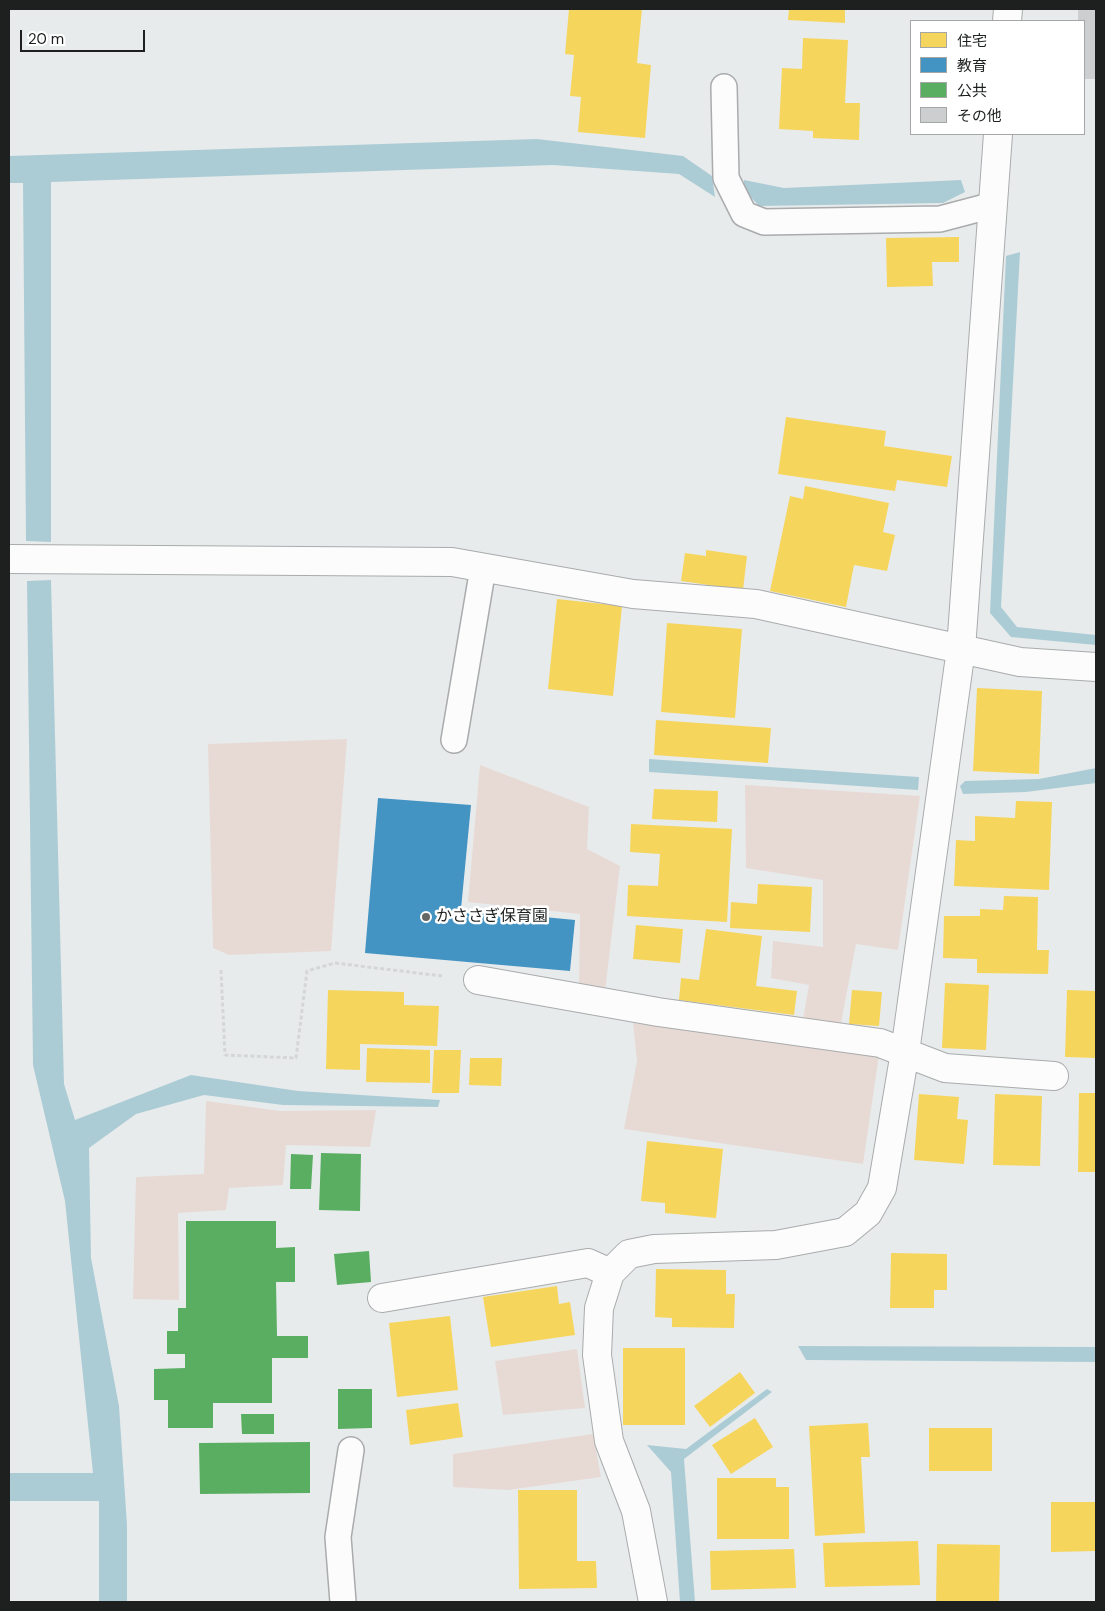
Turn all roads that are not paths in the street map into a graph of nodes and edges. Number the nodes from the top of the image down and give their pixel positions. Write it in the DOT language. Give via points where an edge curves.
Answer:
graph roads {
  1 [pos="724,87"];
  2 [pos="998,135"];
  3 [pos="993,204"];
  4 [pos="9,559"];
  5 [pos="483,568"];
  6 [pos="961,649"];
  7 [pos="1096,667"];
  8 [pos="454,740"];
  9 [pos="478,980"];
  10 [pos="905,1052"];
  11 [pos="1054,1076"];
  12 [pos="610,1273"];
  13 [pos="382,1298"];
  14 [pos="351,1450"];
  15 [pos="343,1602"];
  16 [pos="653,1602"];
  1 -- 3 [label="lane" via="726,178 744,214 764,222 940,219"];
  2 -- 3 [label="street"];
  3 -- 6 [label="street"];
  4 -- 5 [label="street" via="452,562"];
  5 -- 6 [label="street" via="633,594 756,604"];
  5 -- 8 [label="lane"];
  6 -- 7 [label="street" via="1020,662"];
  6 -- 10 [label="street"];
  9 -- 10 [label="street" via="658,1012 880,1043"];
  10 -- 11 [label="street" via="945,1068"];
  10 -- 12 [label="street" via="882,1188 868,1213 845,1232 776,1245 654,1249 629,1254"];
  12 -- 13 [label="street" via="588,1263"];
  12 -- 16 [label="street" via="599,1308 598,1365 608,1441 636,1511"];
  14 -- 15 [label="lane" via="338,1537"];
}
